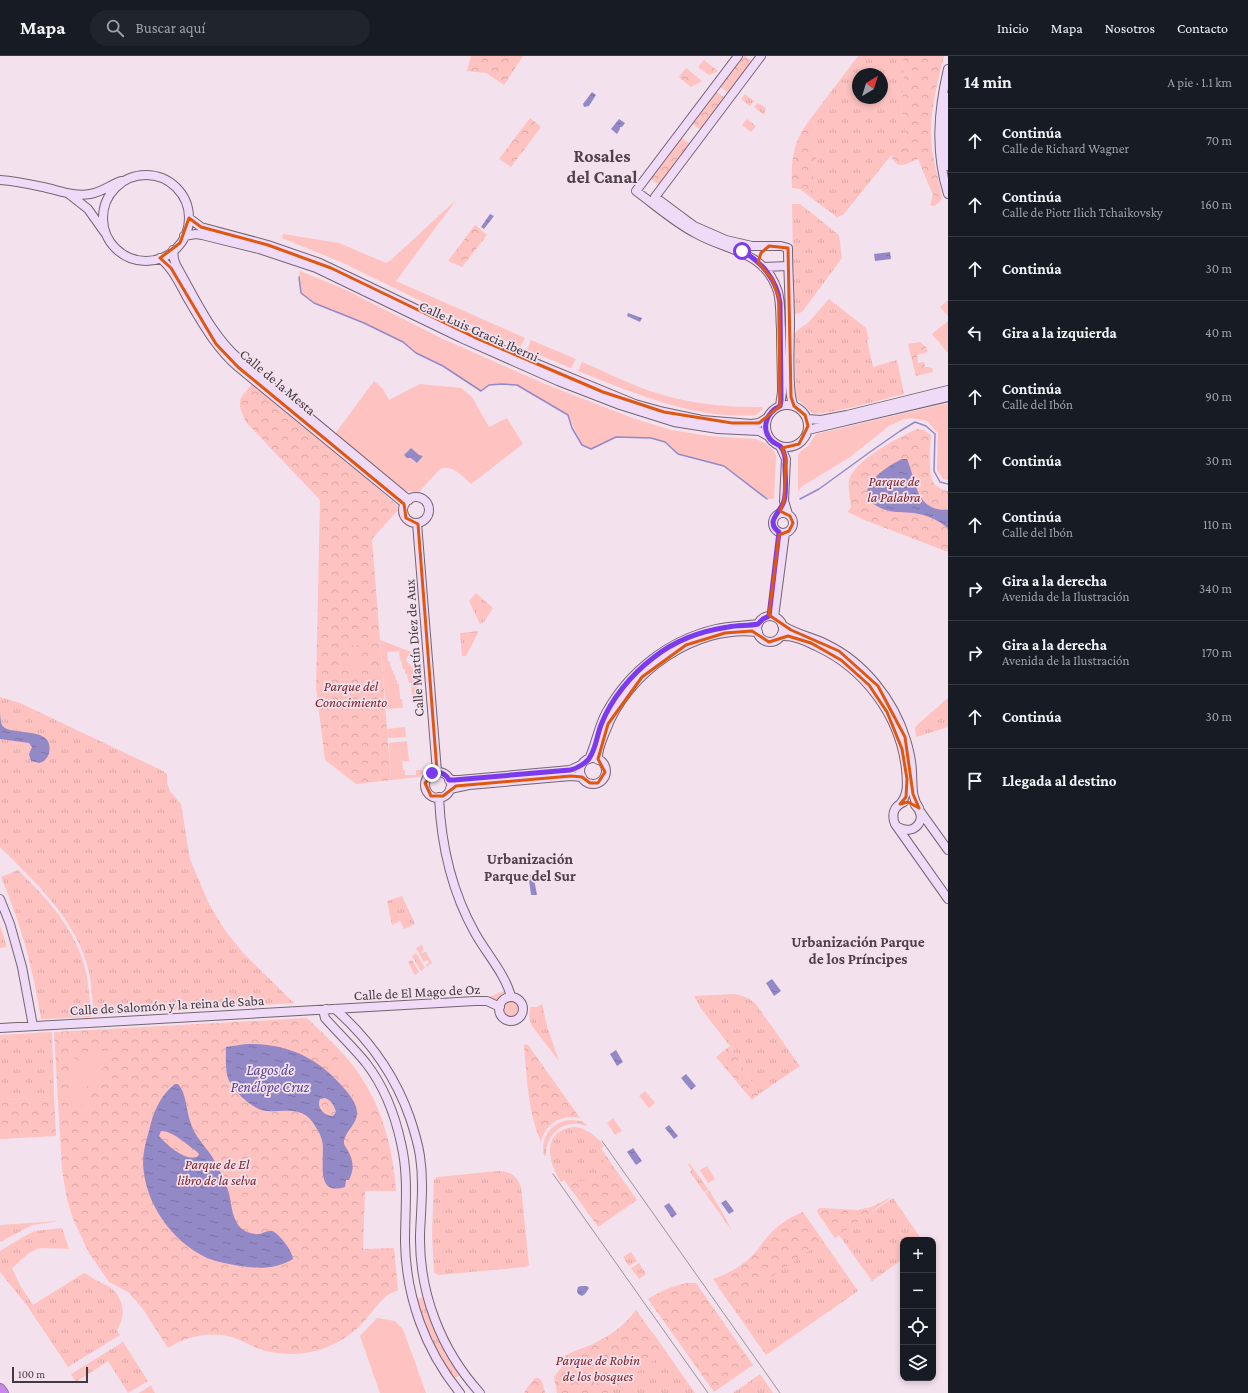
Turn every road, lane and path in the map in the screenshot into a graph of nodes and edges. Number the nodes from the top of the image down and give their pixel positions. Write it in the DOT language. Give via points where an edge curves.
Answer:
graph roads {
  1 [pos="738,56"];
  2 [pos="761,56"];
  3 [pos="948,69"];
  4 [pos="948,97"];
  5 [pos="948,166"];
  6 [pos="0,180"];
  7 [pos="121,181"];
  8 [pos="68,193"];
  9 [pos="948,194"];
  10 [pos="188,218"];
  11 [pos="106,235"];
  12 [pos="184,236"];
  13 [pos="769,246"];
  14 [pos="173,250"];
  15 [pos="160,258"];
  16 [pos="761,264"];
  17 [pos="788,266"];
  18 [pos="948,390"];
  19 [pos="948,397"];
  20 [pos="780,406"];
  21 [pos="794,406"];
  22 [pos="767,418"];
  23 [pos="807,419"];
  24 [pos="808,430"];
  25 [pos="768,436"];
  26 [pos="780,446"];
  27 [pos="792,447"];
  28 [pos="786,460"];
  29 [pos="784,501"];
  30 [pos="407,502"];
  31 [pos="779,514"];
  32 [pos="788,514"];
  33 [pos="417,522"];
  34 [pos="782,533"];
  35 [pos="772,617"];
  36 [pos="782,625"];
  37 [pos="758,628"];
  38 [pos="781,636"];
  39 [pos="590,759"];
  40 [pos="598,760"];
  41 [pos="581,765"];
  42 [pos="437,772"];
  43 [pos="582,777"];
  44 [pos="449,780"];
  45 [pos="450,788"];
  46 [pos="439,797"];
  47 [pos="900,804"];
  48 [pos="919,809"];
  49 [pos="898,827"];
  50 [pos="948,850"];
  51 [pos="0,899"];
  52 [pos="948,899"];
  53 [pos="511,997"];
  54 [pos="362,1007"];
  55 [pos="500,1007"];
  56 [pos="326,1009"];
  57 [pos="311,1010"];
  58 [pos="338,1012"];
  59 [pos="330,1024"];
  60 [pos="33,1026"];
  61 [pos="0,1028"];
  62 [pos="358,1031"];
  63 [pos="0,1389"];
  64 [pos="3,1393"];
  65 [pos="460,1393"];
  66 [pos="480,1393"];
  1 -- 16 [label="street" via="636,191 694,233 742,251"];
  2 -- 13 [label="street" via="655,197 709,234 737,243"];
  3 -- 9 [label="street" via="939,120 939,143"];
  4 -- 5 [label="street" via="945,141"];
  6 -- 8 [label="street"];
  7 -- 8 [label="street" via="93,194"];
  7 -- 10 [label="street" via="142,174 166,180 176,186 183,196 188,208"];
  7 -- 11 [label="street" via="110,196 106,208"];
  8 -- 11 [label="street" via="88,209"];
  10 -- 12 [label="street"];
  10 -- 22 [label="street, Calle Luis Gracia Iberni" via="201,227 294,253 331,268 474,337 635,404 702,420 751,424"];
  11 -- 15 [label="street" via="114,248 127,257 143,261"];
  12 -- 14 [label="street"];
  12 -- 25 [label="street, Calle Luis Gracia Iberni" via="202,235 259,249 316,268 440,329 593,394 653,416 696,427 759,431"];
  13 -- 16 [label="street" via="761,253"];
  13 -- 17 [label="street" via="788,248"];
  14 -- 15 [label="street"];
  14 -- 30 [label="street, Calle de la Mesta" via="176,266 211,327 230,350"];
  15 -- 30 [label="street, Calle de la Mesta" via="171,268 208,333 228,357"];
  16 -- 17 [label="street"];
  16 -- 20 [label="street" via="776,286 779,298 782,392"];
  17 -- 21 [label="street" via="790,390"];
  18 -- 23 [label="street" via="847,415 821,420"];
  19 -- 24 [label="street"];
  20 -- 21 [label="street"];
  20 -- 22 [label="street"];
  21 -- 23 [label="street"];
  22 -- 25 [label="street"];
  23 -- 24 [label="street"];
  24 -- 27 [label="street" via="802,441"];
  25 -- 26 [label="street"];
  26 -- 27 [label="street"];
  26 -- 28 [label="street"];
  27 -- 28 [label="street"];
  28 -- 29 [label="street"];
  29 -- 31 [label="street"];
  29 -- 32 [label="street"];
  30 -- 33 [label="street" via="404,513 406,518"];
  30 -- 33 [label="street" via="415,498 426,501 429,512 422,521"];
  31 -- 32 [label="street"];
  31 -- 34 [label="street" via="774,518 773,524 775,529"];
  32 -- 34 [label="street" via="793,525 789,531"];
  33 -- 42 [label="street, Calle Martín Díez de Aux"];
  34 -- 35 [label="street"];
  35 -- 36 [label="street" via="779,620"];
  35 -- 37 [label="street" via="763,619"];
  36 -- 38 [label="street"];
  36 -- 48 [label="street" via="839,651 878,686 893,709 905,737 912,772 913,794"];
  37 -- 38 [label="street" via="760,638 769,642"];
  37 -- 39 [label="street" via="730,626 696,635 646,663 621,690 606,714"];
  37 -- 40 [label="street" via="709,637 686,645 658,662 633,686 612,716"];
  38 -- 47 [label="street" via="801,639 832,654 859,675 881,701 894,725 905,764 906,795"];
  39 -- 40 [label="street"];
  39 -- 41 [label="street"];
  40 -- 43 [label="street" via="605,768 602,779 598,783 590,784"];
  41 -- 43 [label="street"];
  41 -- 44 [label="street" via="570,770"];
  42 -- 44 [label="street" via="444,774"];
  42 -- 46 [label="street" via="428,777 425,785 429,794"];
  43 -- 45 [label="street"];
  44 -- 45 [label="street"];
  45 -- 46 [label="street" via="445,795"];
  46 -- 53 [label="street" via="446,855 459,899 471,926 505,982"];
  47 -- 48 [label="street" via="912,803"];
  47 -- 49 [label="street" via="893,814"];
  48 -- 49 [label="street" via="921,819 916,827 907,830"];
  48 -- 50 [label="street"];
  49 -- 52 [label="street"];
  51 -- 60 [label="street" via="17,948"];
  53 -- 55 [label="street" via="504,999"];
  53 -- 55 [label="street" via="518,999 522,1004 520,1018 514,1021 506,1020 501,1015"];
  54 -- 55 [label="street, Calle de El Mago de Oz" via="482,1001"];
  54 -- 58 [label="street, Calle de El Mago de Oz"];
  54 -- 62 [label="street" via="352,1018"];
  56 -- 57 [label="street, Calle de Salomón y la reina de Saba"];
  56 -- 58 [label="street, Calle de Salomón y la reina de Saba"];
  56 -- 59 [label="street" via="324,1016"];
  57 -- 59 [label="street"];
  57 -- 60 [label="street, Calle de Salomón y la reina de Saba"];
  58 -- 59 [label="street" via="332,1014"];
  58 -- 62 [label="street"];
  59 -- 65 [label="street" via="366,1064 383,1092 396,1125 407,1176 406,1261 412,1298 432,1350"];
  60 -- 61 [label="street, Calle de Salomón y la reina de Saba"];
  62 -- 66 [label="street" via="389,1072 414,1131 422,1176 421,1256 427,1295 448,1347 458,1365"];
  63 -- 64 [label="highway"];
}
